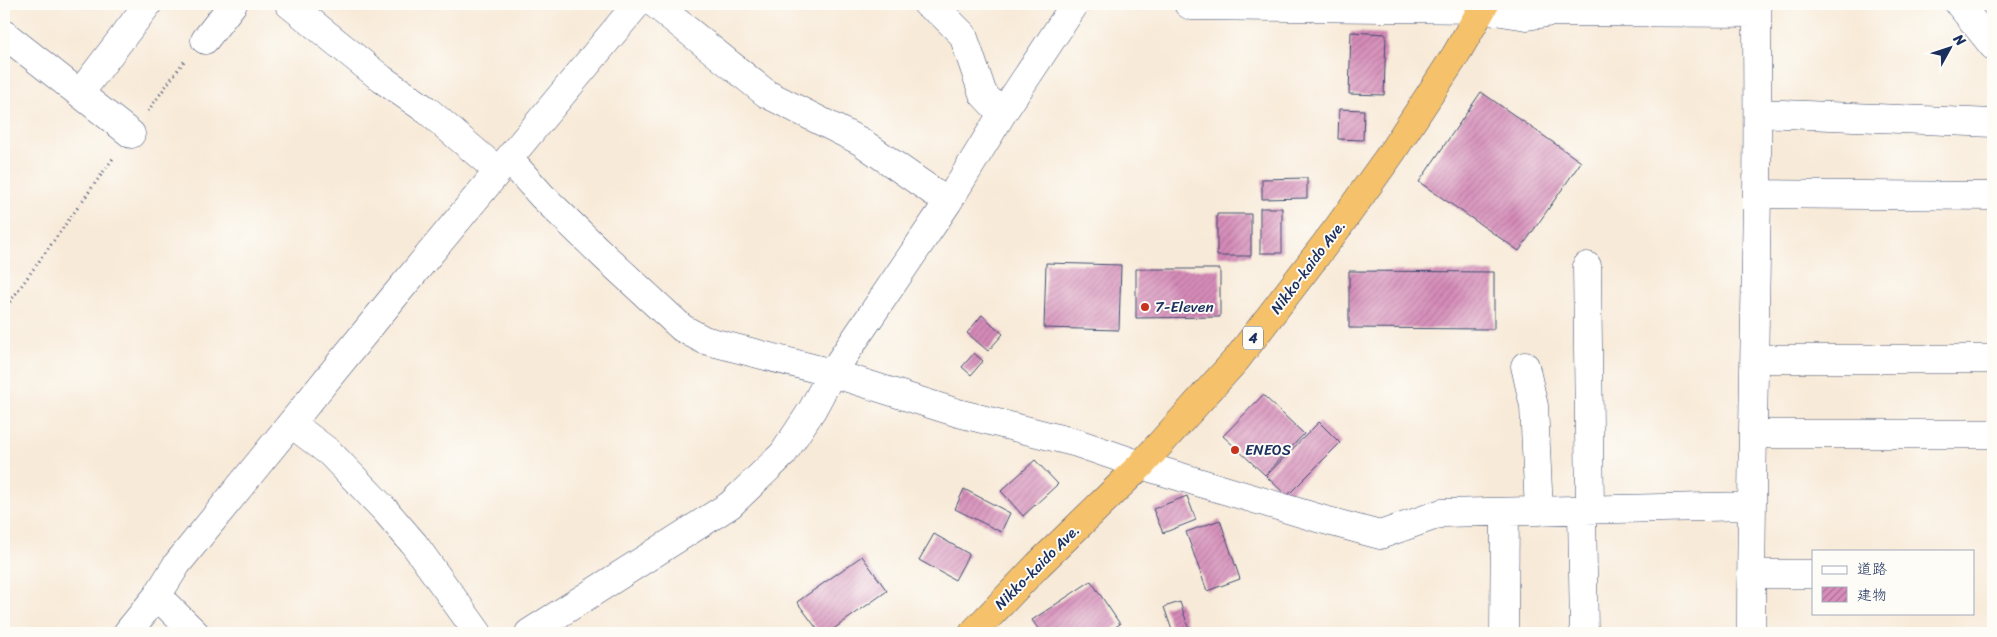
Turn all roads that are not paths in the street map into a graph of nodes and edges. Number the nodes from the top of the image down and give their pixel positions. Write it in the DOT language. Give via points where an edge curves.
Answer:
graph roads {
  1 [pos="148,4"];
  2 [pos="233,4"];
  3 [pos="290,4"];
  4 [pos="637,4"];
  5 [pos="655,4"];
  6 [pos="927,4"];
  7 [pos="1075,4"];
  8 [pos="1188,4"];
  9 [pos="1959,4"];
  10 [pos="1483,6"];
  11 [pos="1757,9"];
  12 [pos="4,34"];
  13 [pos="205,40"];
  14 [pos="1993,46"];
  15 [pos="80,93"];
  16 [pos="1758,112"];
  17 [pos="1002,114"];
  18 [pos="1993,123"];
  19 [pos="121,126"];
  20 [pos="503,165"];
  21 [pos="1757,194"];
  22 [pos="1993,196"];
  23 [pos="948,202"];
  24 [pos="1587,266"];
  25 [pos="1755,359"];
  26 [pos="1993,359"];
  27 [pos="1524,366"];
  28 [pos="832,373"];
  29 [pos="292,424"];
  30 [pos="1753,434"];
  31 [pos="1993,434"];
  32 [pos="1141,465"];
  33 [pos="1750,506"];
  34 [pos="1586,510"];
  35 [pos="1540,511"];
  36 [pos="1505,512"];
  37 [pos="1751,574"];
  38 [pos="1812,574"];
  39 [pos="157,596"];
  40 [pos="127,633"];
  41 [pos="195,633"];
  42 [pos="478,633"];
  43 [pos="529,633"];
  44 [pos="973,633"];
  45 [pos="1504,633"];
  46 [pos="1584,633"];
  47 [pos="1751,633"];
  1 -- 15 [label="street"];
  2 -- 13 [label="street"];
  3 -- 20 [label="street" via="382,79"];
  4 -- 20 [label="street"];
  5 -- 23 [label="street" via="767,94 860,140"];
  6 -- 17 [label="street" via="963,35 983,94"];
  7 -- 17 [label="street"];
  8 -- 10 [label="street"];
  9 -- 14 [label="street"];
  10 -- 11 [label="street" via="1527,16 1553,12"];
  10 -- 32 [label="highway, Nikko-kaido Ave. / 4" via="1455,56 1339,226 1237,359"];
  11 -- 16 [label="street"];
  12 -- 15 [label="street"];
  15 -- 19 [label="street"];
  16 -- 18 [label="street"];
  16 -- 21 [label="street"];
  17 -- 23 [label="street"];
  20 -- 28 [label="street" via="542,196 682,328 704,340"];
  20 -- 29 [label="street"];
  21 -- 22 [label="street"];
  21 -- 25 [label="street"];
  23 -- 28 [label="street"];
  24 -- 34 [label="street"];
  25 -- 26 [label="street"];
  25 -- 30 [label="street"];
  27 -- 35 [label="street" via="1534,406"];
  28 -- 32 [label="street" via="958,413 1077,443"];
  28 -- 43 [label="street" via="783,454 730,505"];
  29 -- 39 [label="street" via="177,564"];
  29 -- 42 [label="street" via="330,453 384,509 414,544"];
  30 -- 31 [label="street"];
  30 -- 33 [label="street"];
  32 -- 36 [label="street" via="1380,535 1442,513"];
  32 -- 44 [label="highway, Nikko-kaido Ave. / 4"];
  33 -- 34 [label="street"];
  33 -- 37 [label="street"];
  34 -- 35 [label="street"];
  34 -- 46 [label="street"];
  35 -- 36 [label="street"];
  36 -- 45 [label="street"];
  37 -- 38 [label="street"];
  37 -- 47 [label="street"];
  39 -- 40 [label="street"];
  39 -- 41 [label="street"];
}
